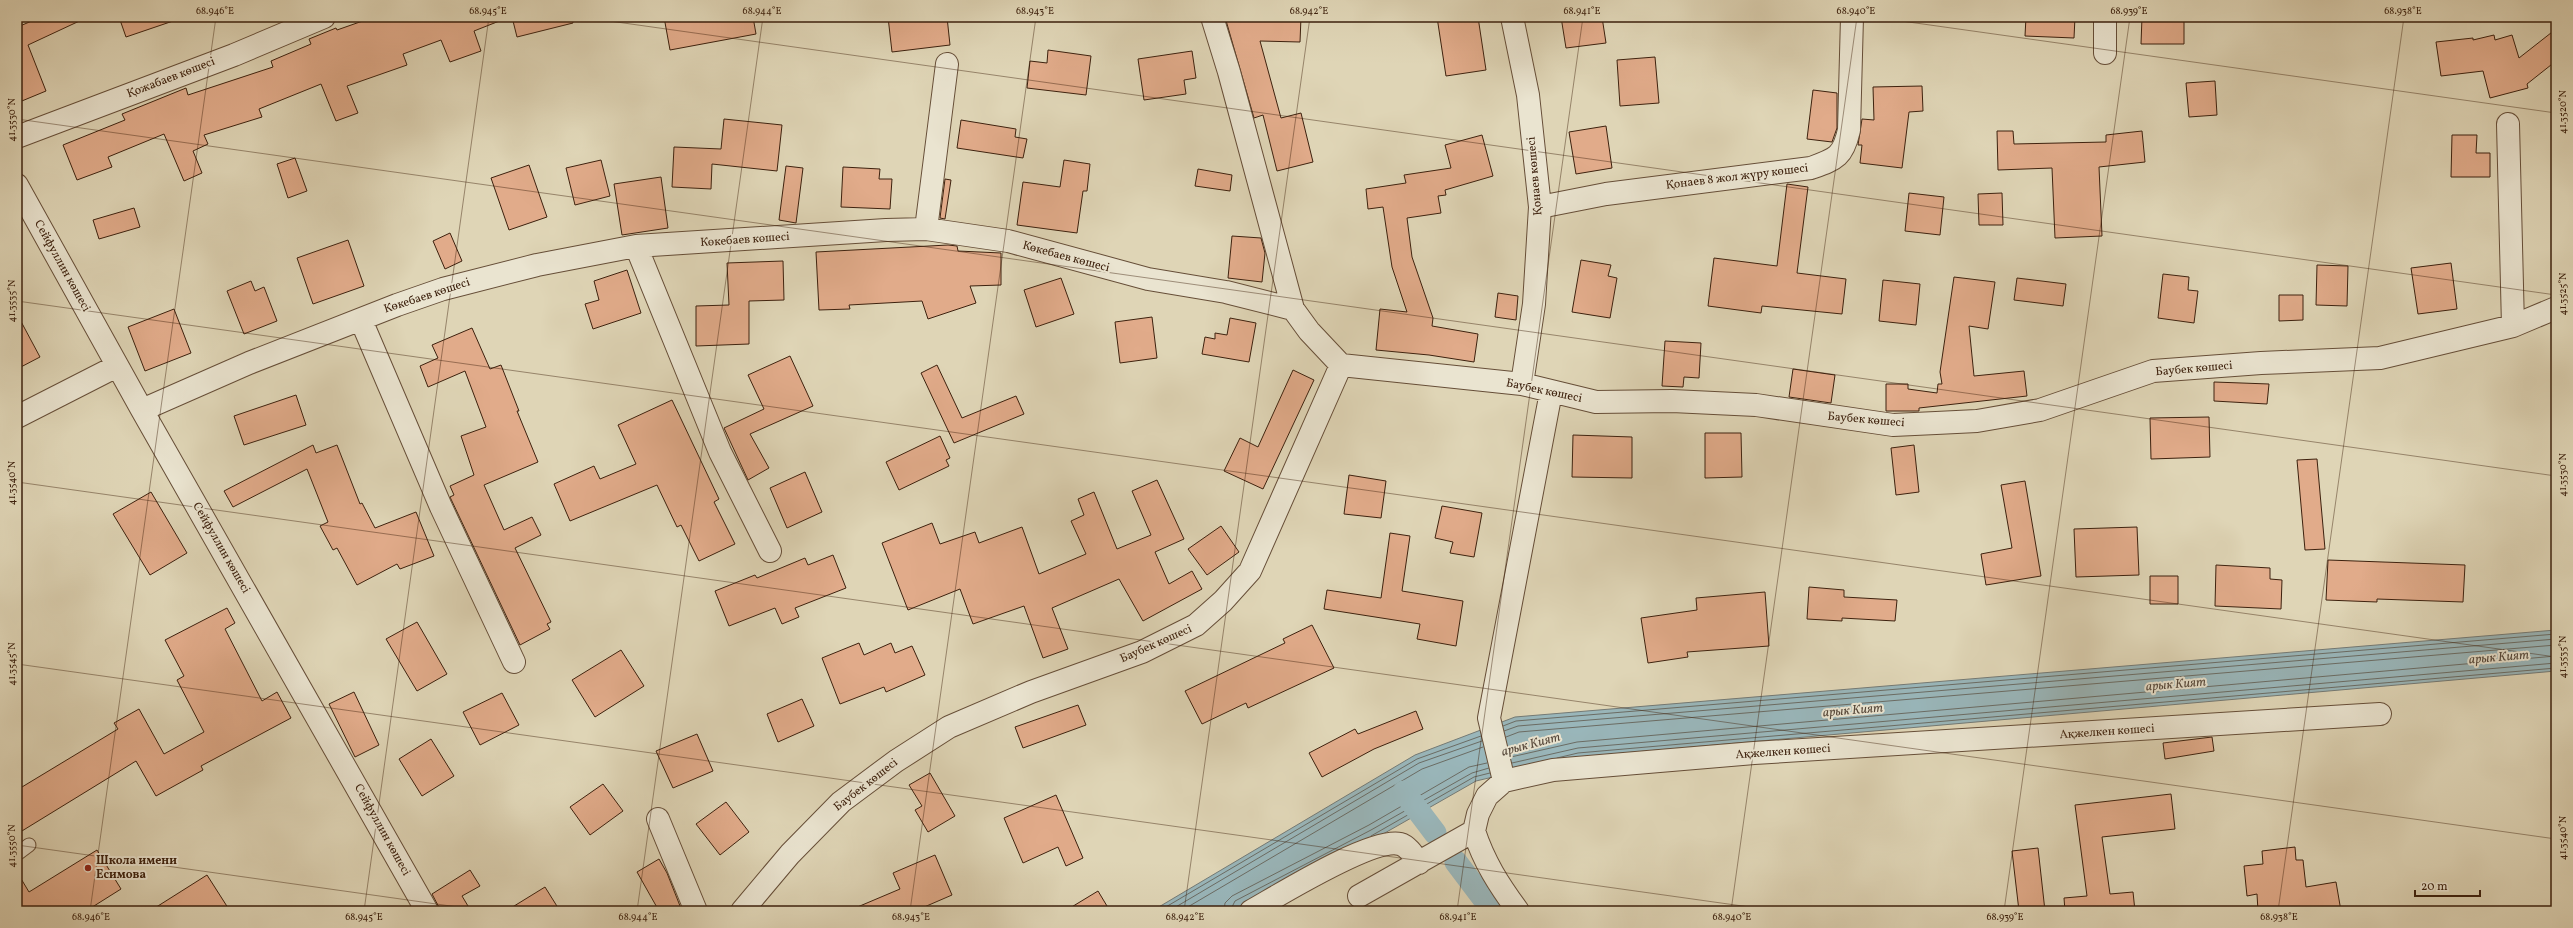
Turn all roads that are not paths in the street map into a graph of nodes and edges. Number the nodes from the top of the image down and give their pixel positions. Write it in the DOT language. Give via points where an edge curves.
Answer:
graph roads {
  1 [pos="324,17"];
  2 [pos="1212,17"];
  3 [pos="1512,17"];
  4 [pos="1852,17"];
  5 [pos="2105,17"];
  6 [pos="2105,53"];
  7 [pos="947,64"];
  8 [pos="2508,124"];
  9 [pos="17,137"];
  10 [pos="17,185"];
  11 [pos="1540,207"];
  12 [pos="926,229"];
  13 [pos="636,246"];
  14 [pos="2556,308"];
  15 [pos="1293,309"];
  16 [pos="361,320"];
  17 [pos="2513,326"];
  18 [pos="1341,365"];
  19 [pos="117,366"];
  20 [pos="1522,384"];
  21 [pos="1551,392"];
  22 [pos="142,410"];
  23 [pos="17,417"];
  24 [pos="770,551"];
  25 [pos="514,662"];
  26 [pos="2380,714"];
  27 [pos="1504,779"];
  28 [pos="658,819"];
  29 [pos="1474,831"];
  30 [pos="29,845"];
  31 [pos="17,854"];
  32 [pos="1418,863"];
  33 [pos="1359,896"];
  34 [pos="427,911"];
  35 [pos="696,911"];
  36 [pos="742,911"];
  37 [pos="1251,911"];
  38 [pos="1518,911"];
  1 -- 9 [label="street, Қожабаев көшесі" via="234,55"];
  2 -- 15 [label="street"];
  3 -- 11 [label="street, Қонаев көшесі" via="1528,95"];
  4 -- 11 [label="street, Қонаев 8 жол жүру көшесі" via="1849,130 1841,155 1811,168 1606,194"];
  5 -- 6 [label="street"];
  7 -- 12 [label="street"];
  8 -- 17 [label="street"];
  10 -- 19 [label="street, Сейфуллин көшесі"];
  11 -- 20 [label="street, Қонаев көшесі" via="1534,304"];
  12 -- 13 [label="street, Көкебаев көшесі"];
  12 -- 15 [label="street, Көкебаев көшесі" via="1008,241 1148,279 1226,292"];
  13 -- 16 [label="street, Көкебаев көшесі" via="537,265 442,289"];
  13 -- 24 [label="street" via="720,452"];
  14 -- 17 [label="street, Баубек көшесі"];
  15 -- 18 [label="street" via="1309,331"];
  16 -- 22 [label="street, Көкебаев көшесі" via="249,363"];
  16 -- 25 [label="street" via="441,507"];
  17 -- 21 [label="street, Баубек көшесі" via="2380,358 2153,371 2040,410 1970,421 1893,425 1756,405 1672,401 1596,402"];
  18 -- 20 [label="street, Баубек көшесі"];
  18 -- 36 [label="street, Баубек көшесі" via="1250,571 1223,601 1196,625 1142,652 1031,692 949,728 896,761 841,802 790,854"];
  19 -- 22 [label="street, Сейфуллин көшесі"];
  19 -- 23 [label="street"];
  20 -- 21 [label="street, Баубек көшесі"];
  21 -- 27 [label="street" via="1489,718"];
  22 -- 34 [label="street, Сейфуллин көшесі"];
  26 -- 27 [label="street, Ақжелкен көшесі" via="1754,753 1553,770"];
  27 -- 29 [label="street, Ақжелкен көшесі" via="1486,796"];
  28 -- 35 [label="street"];
  29 -- 32 [label="street"];
  29 -- 38 [label="street" via="1482,856"];
  30 -- 31 [label="lane"];
  32 -- 33 [label="street"];
  32 -- 37 [label="street" via="1401,844 1391,843 1333,864"];
}
